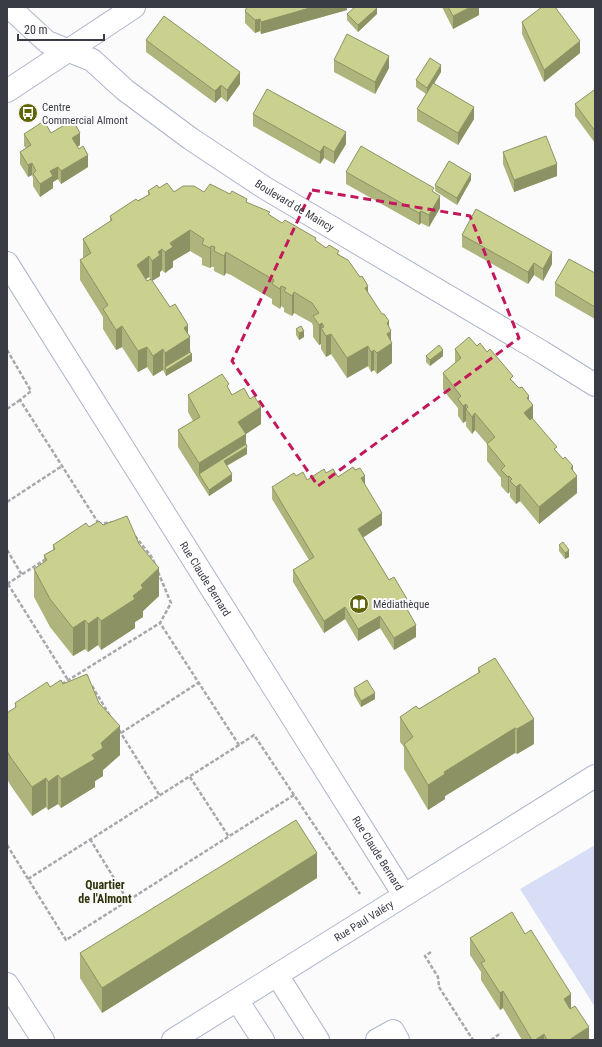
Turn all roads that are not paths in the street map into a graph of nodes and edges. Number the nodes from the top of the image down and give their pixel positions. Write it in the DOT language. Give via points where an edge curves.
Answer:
graph roads {
  1 [pos="9,7"];
  2 [pos="134,7"];
  3 [pos="67,50"];
  4 [pos="7,91"];
  5 [pos="7,263"];
  6 [pos="595,385"];
  7 [pos="595,776"];
  8 [pos="404,895"];
  9 [pos="277,975"];
  10 [pos="7,984"];
  11 [pos="238,1000"];
  12 [pos="43,1040"];
  13 [pos="173,1040"];
  14 [pos="263,1040"];
  15 [pos="318,1040"];
  16 [pos="377,1040"];
  17 [pos="398,1040"];
  1 -- 3 [label="street, Boulevard de Maincy" via="47,42"];
  2 -- 3 [label="street"];
  3 -- 4 [label="street"];
  3 -- 6 [label="street, Boulevard de Maincy" via="92,60 125,90 179,130 265,188"];
  5 -- 8 [label="street, Rue Claude Bernard"];
  7 -- 8 [label="street, Rue Paul Valéry"];
  8 -- 9 [label="street, Rue Paul Valéry"];
  9 -- 11 [label="street, Rue Paul Valéry"];
  9 -- 15 [label="street"];
  10 -- 12 [label="street"];
  11 -- 13 [label="street, Rue Paul Valéry"];
  11 -- 14 [label="street"];
  16 -- 17 [label="street" via="393,1031"];
}
